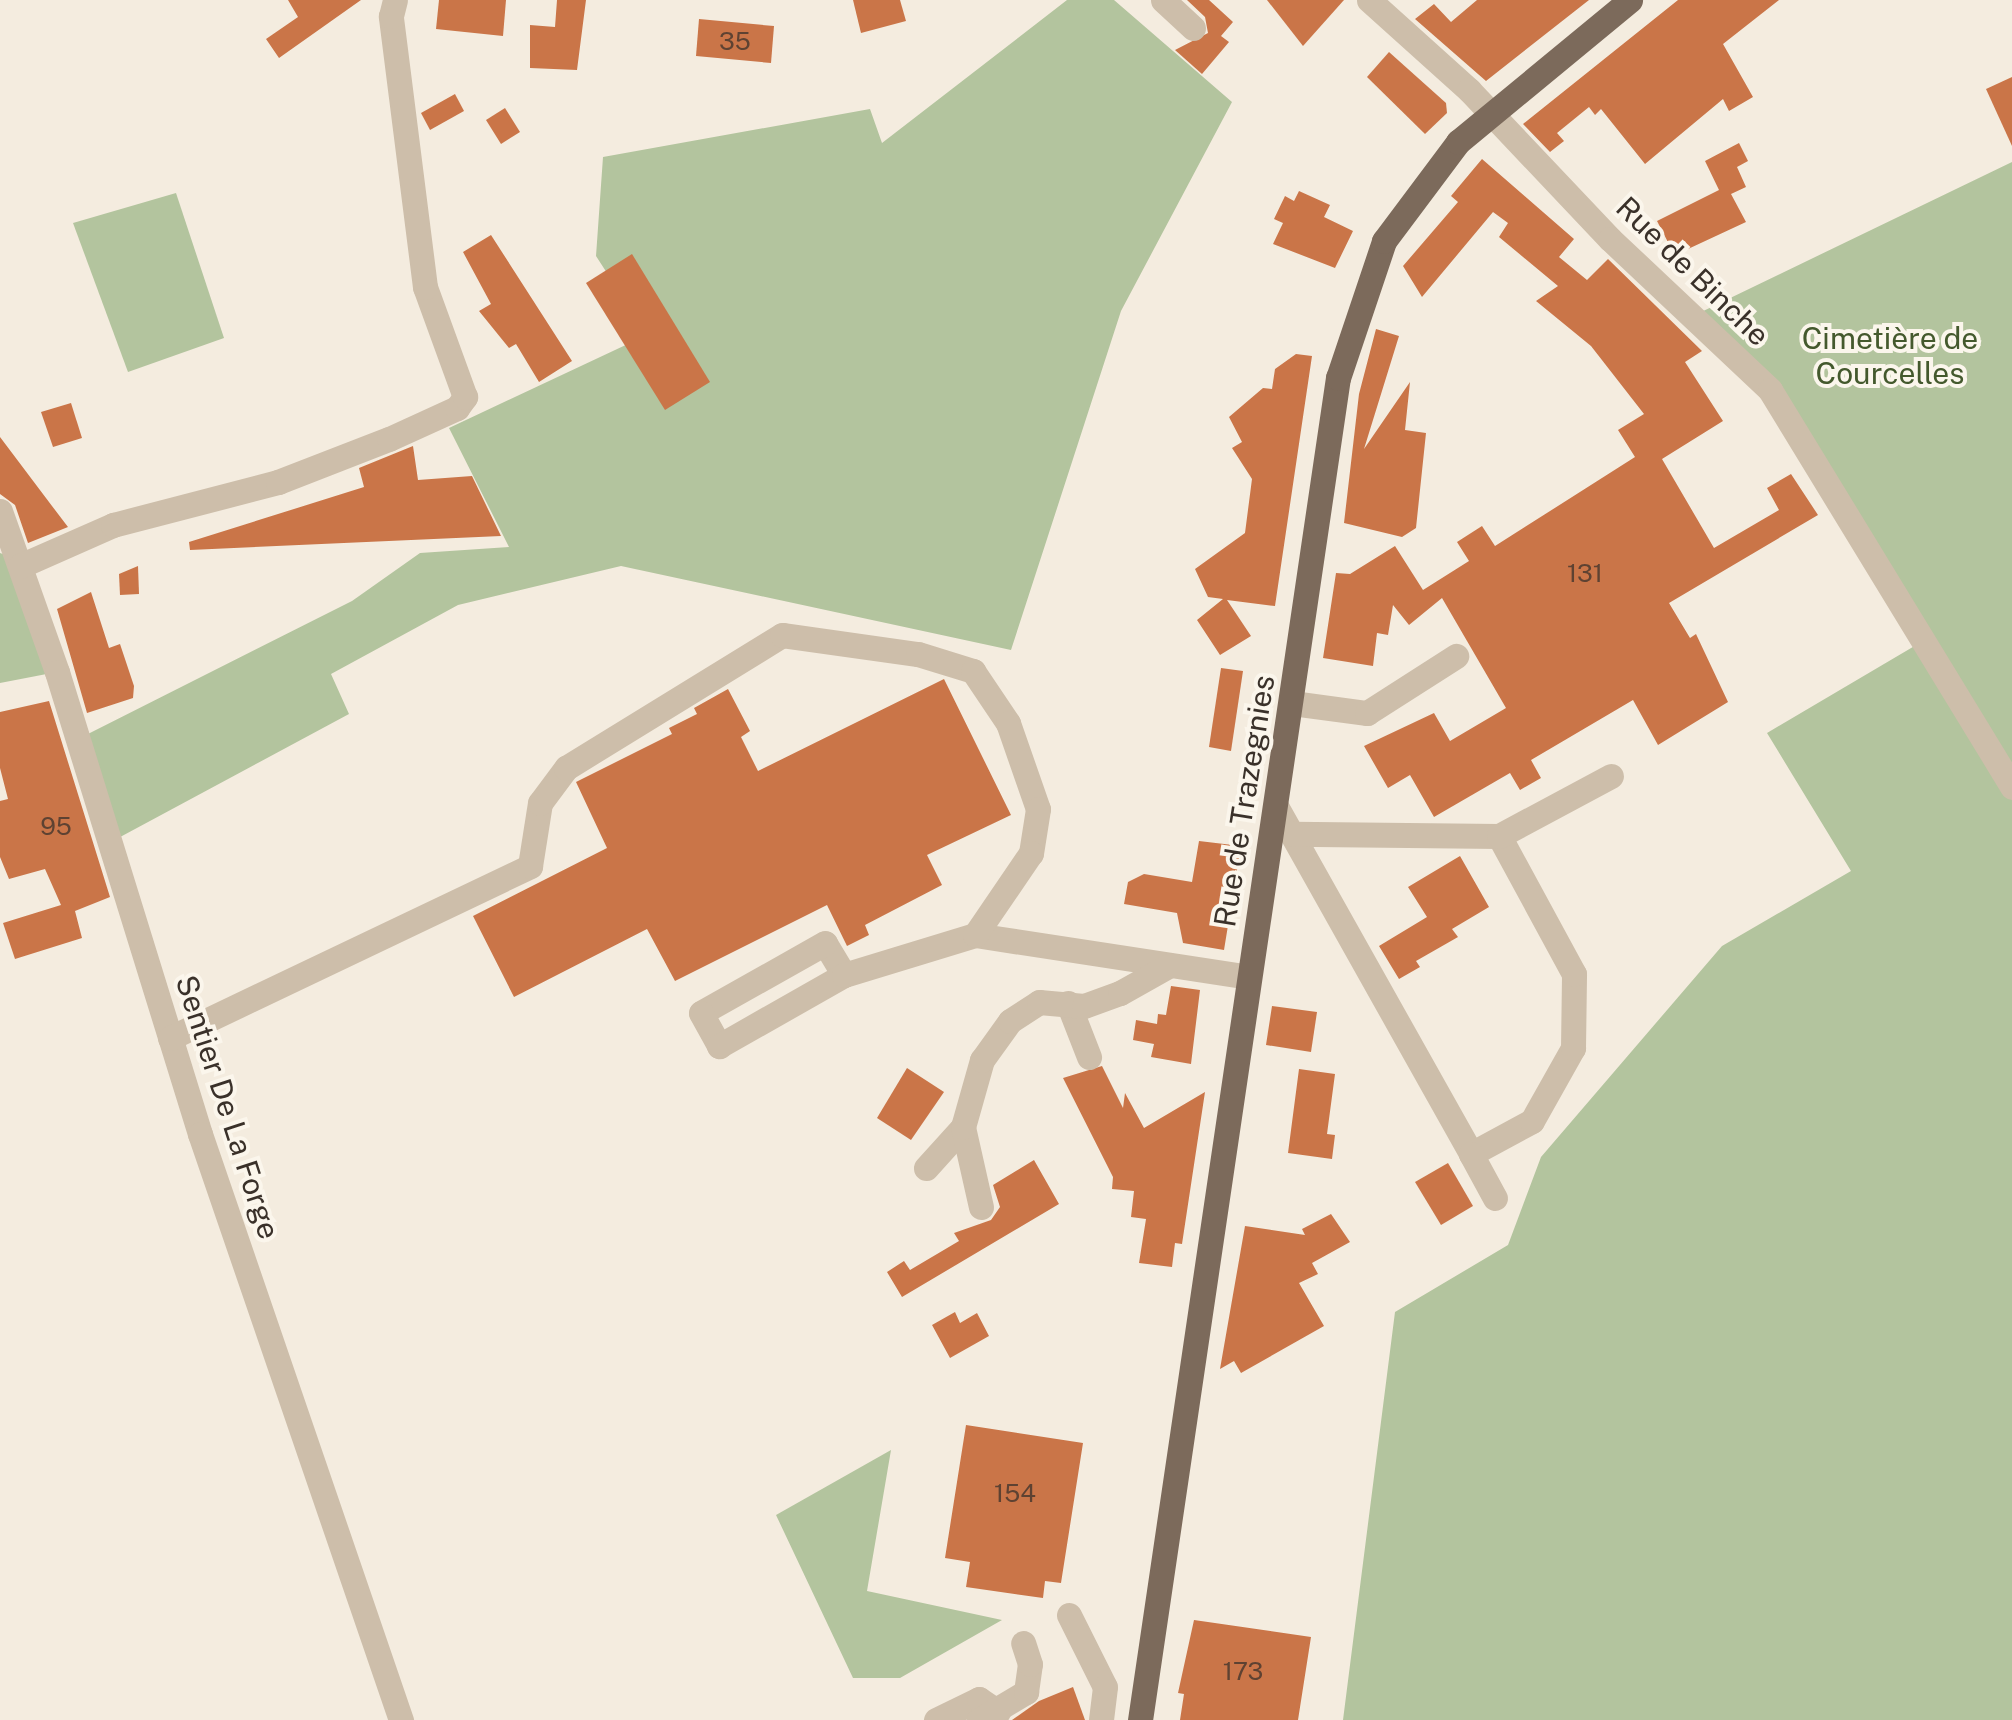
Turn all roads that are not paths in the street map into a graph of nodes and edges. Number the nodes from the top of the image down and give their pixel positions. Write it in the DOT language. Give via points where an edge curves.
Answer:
graph roads {
  1 [pos="394,0"];
  2 [pos="1163,0"];
  3 [pos="1369,0"];
  4 [pos="1630,0"];
  5 [pos="1193,28"];
  6 [pos="1490,112"];
  7 [pos="0,512"];
  8 [pos="20,566"];
  9 [pos="1456,656"];
  10 [pos="1292,703"];
  11 [pos="1611,776"];
  12 [pos="2012,787"];
  13 [pos="1276,806"];
  14 [pos="1292,834"];
  15 [pos="1499,836"];
  16 [pos="975,935"];
  17 [pos="1170,965"];
  18 [pos="844,976"];
  19 [pos="1250,977"];
  20 [pos="1068,1003"];
  21 [pos="170,1038"];
  22 [pos="1090,1057"];
  23 [pos="963,1127"];
  24 [pos="1471,1154"];
  25 [pos="926,1168"];
  26 [pos="1495,1198"];
  27 [pos="981,1207"];
  28 [pos="1069,1615"];
  29 [pos="1023,1643"];
  30 [pos="989,1716"];
  31 [pos="401,1720"];
  32 [pos="936,1720"];
  33 [pos="1100,1720"];
  34 [pos="1140,1720"];
  1 -- 8 [label="street" via="425,287 465,397 457,408 296,474 114,526"];
  2 -- 5 [label="street"];
  3 -- 6 [label="street, Rue de Binche"];
  4 -- 6 [label="main road, Rue de Trazegnies"];
  6 -- 10 [label="main road, Rue de Trazegnies" via="1458,142 1378,258 1338,378"];
  6 -- 12 [label="street, Rue de Binche" via="1610,240 1770,390"];
  7 -- 8 [label="street, Sentier De La Forge"];
  8 -- 21 [label="street, Sentier De La Forge"];
  9 -- 10 [label="street" via="1367,713"];
  10 -- 13 [label="main road, Rue de Trazegnies"];
  11 -- 15 [label="street"];
  13 -- 14 [label="street"];
  13 -- 19 [label="main road, Rue de Trazegnies"];
  14 -- 15 [label="street"];
  14 -- 24 [label="street"];
  15 -- 24 [label="street" via="1574,974 1573,1048 1532,1121"];
  16 -- 17 [label="street"];
  16 -- 18 [label="street"];
  16 -- 21 [label="street" via="1031,853 1038,810 1008,723 973,671 918,654 782,635 566,768 540,803 530,866"];
  17 -- 19 [label="street"];
  17 -- 20 [label="street" via="1120,993 1084,1006"];
  18 -- 18 [label="street" via="825,943 701,1013 720,1046"];
  19 -- 34 [label="main road, Rue de Trazegnies"];
  20 -- 22 [label="street"];
  20 -- 23 [label="street" via="1039,1002 1010,1021 982,1060"];
  21 -- 31 [label="street, Sentier De La Forge"];
  23 -- 25 [label="street"];
  23 -- 27 [label="street"];
  24 -- 26 [label="street"];
  28 -- 33 [label="street" via="1105,1687"];
  29 -- 30 [label="street" via="1030,1664 1026,1692"];
  30 -- 32 [label="street" via="979,1699"];
}
